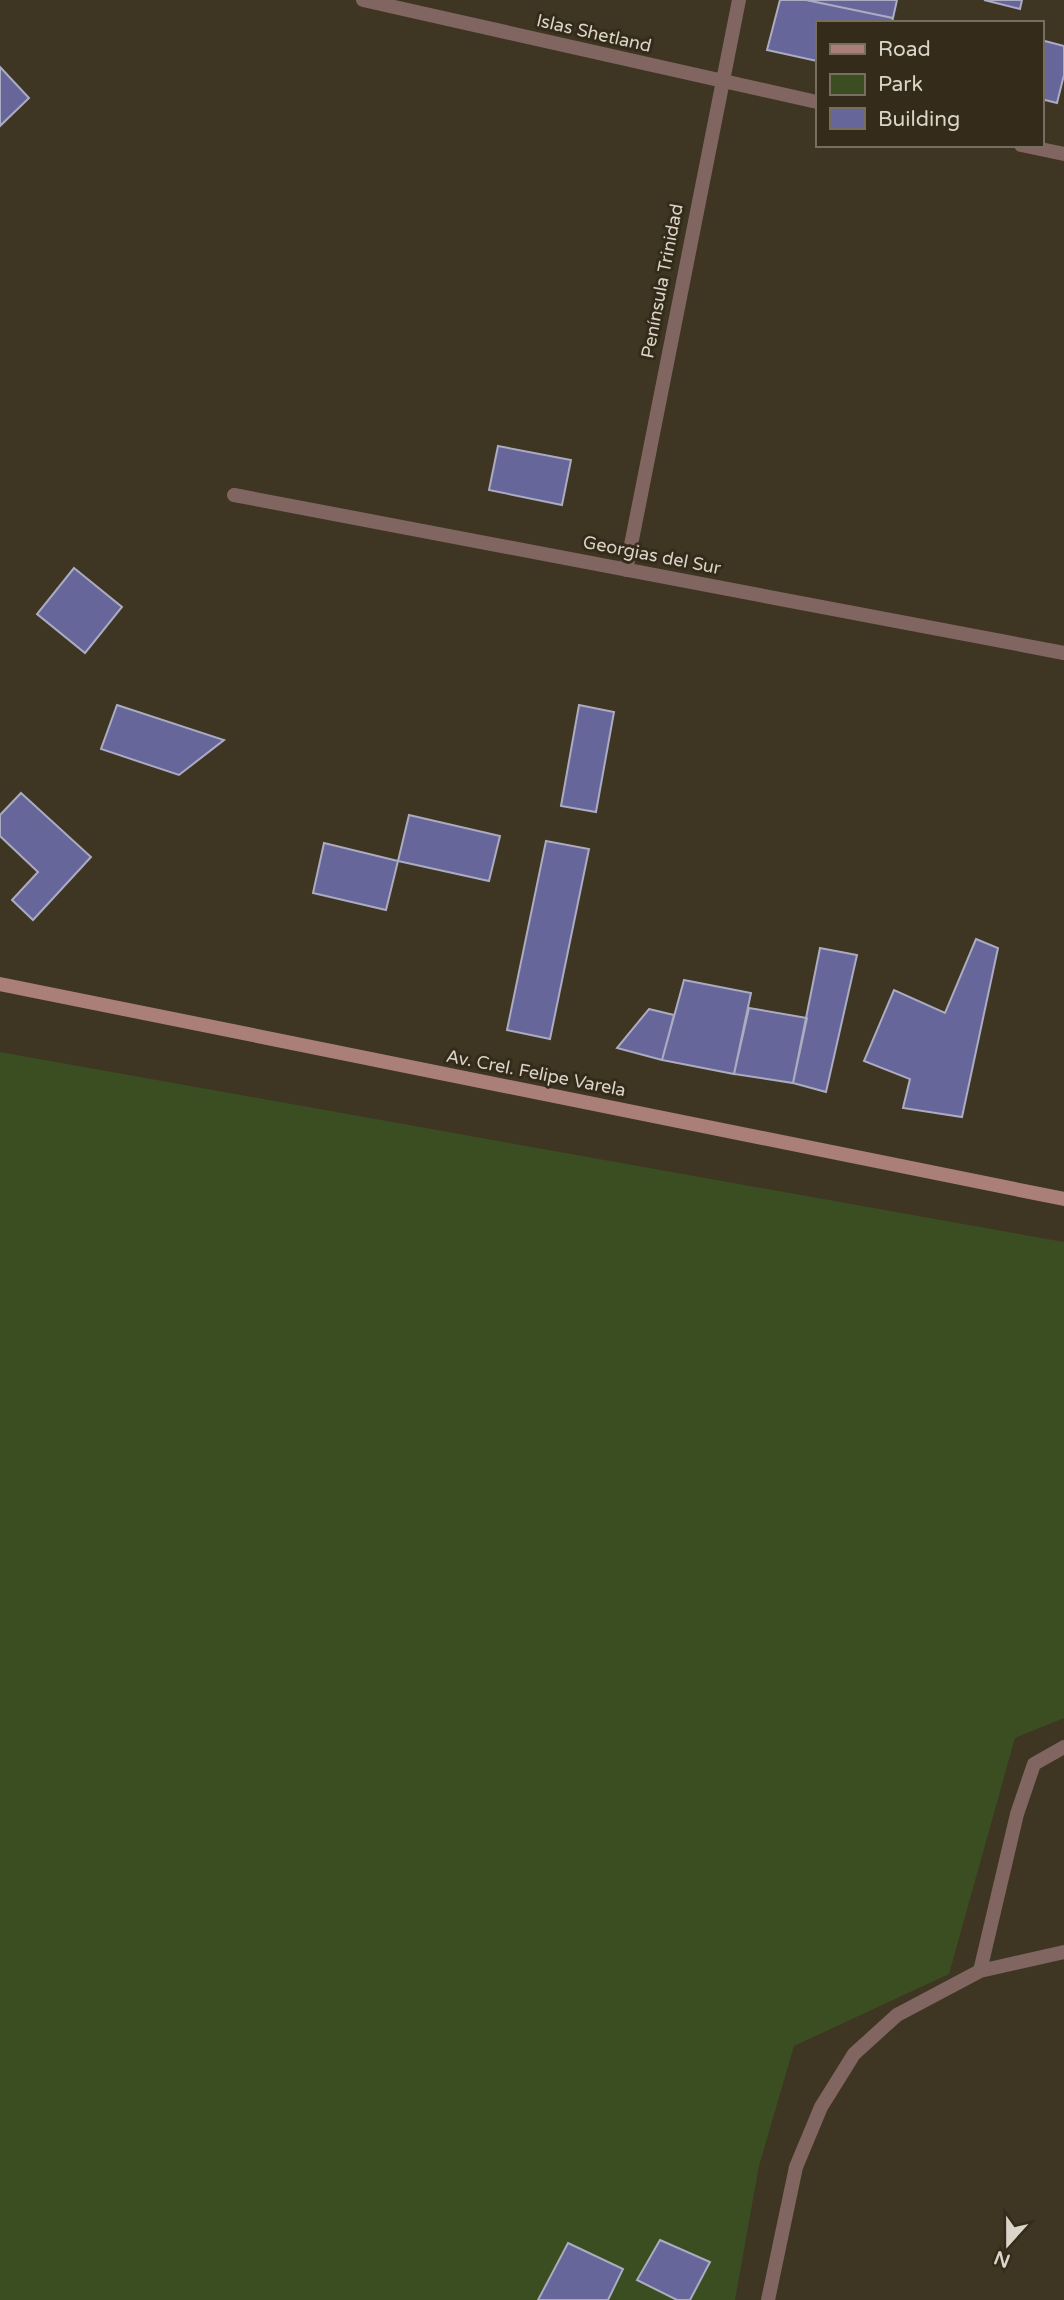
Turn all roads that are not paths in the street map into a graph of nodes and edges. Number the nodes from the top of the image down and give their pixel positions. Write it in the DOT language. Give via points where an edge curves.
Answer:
graph roads {
  1 [pos="363,0"];
  2 [pos="739,0"];
  3 [pos="721,82"];
  4 [pos="816,102"];
  5 [pos="1031,147"];
  6 [pos="1064,154"];
  7 [pos="234,495"];
  8 [pos="626,570"];
  9 [pos="1064,653"];
  10 [pos="0,984"];
  11 [pos="1064,1199"];
  12 [pos="1064,1747"];
  13 [pos="1064,1952"];
  14 [pos="980,1971"];
  15 [pos="768,2300"];
  1 -- 3 [label="street, Islas Shetland"];
  2 -- 3 [label="street, Península Trinidad"];
  3 -- 4 [label="street, Islas Shetland"];
  3 -- 8 [label="street, Península Trinidad"];
  5 -- 6 [label="street"];
  7 -- 8 [label="street, Georgias del Sur"];
  8 -- 9 [label="street, Georgias del Sur"];
  10 -- 11 [label="main road, Av. Crel. Felipe Varela"];
  12 -- 14 [label="street" via="1034,1764 1017,1814"];
  13 -- 14 [label="street"];
  14 -- 15 [label="street" via="897,2015 854,2054 821,2107 796,2167"];
}
